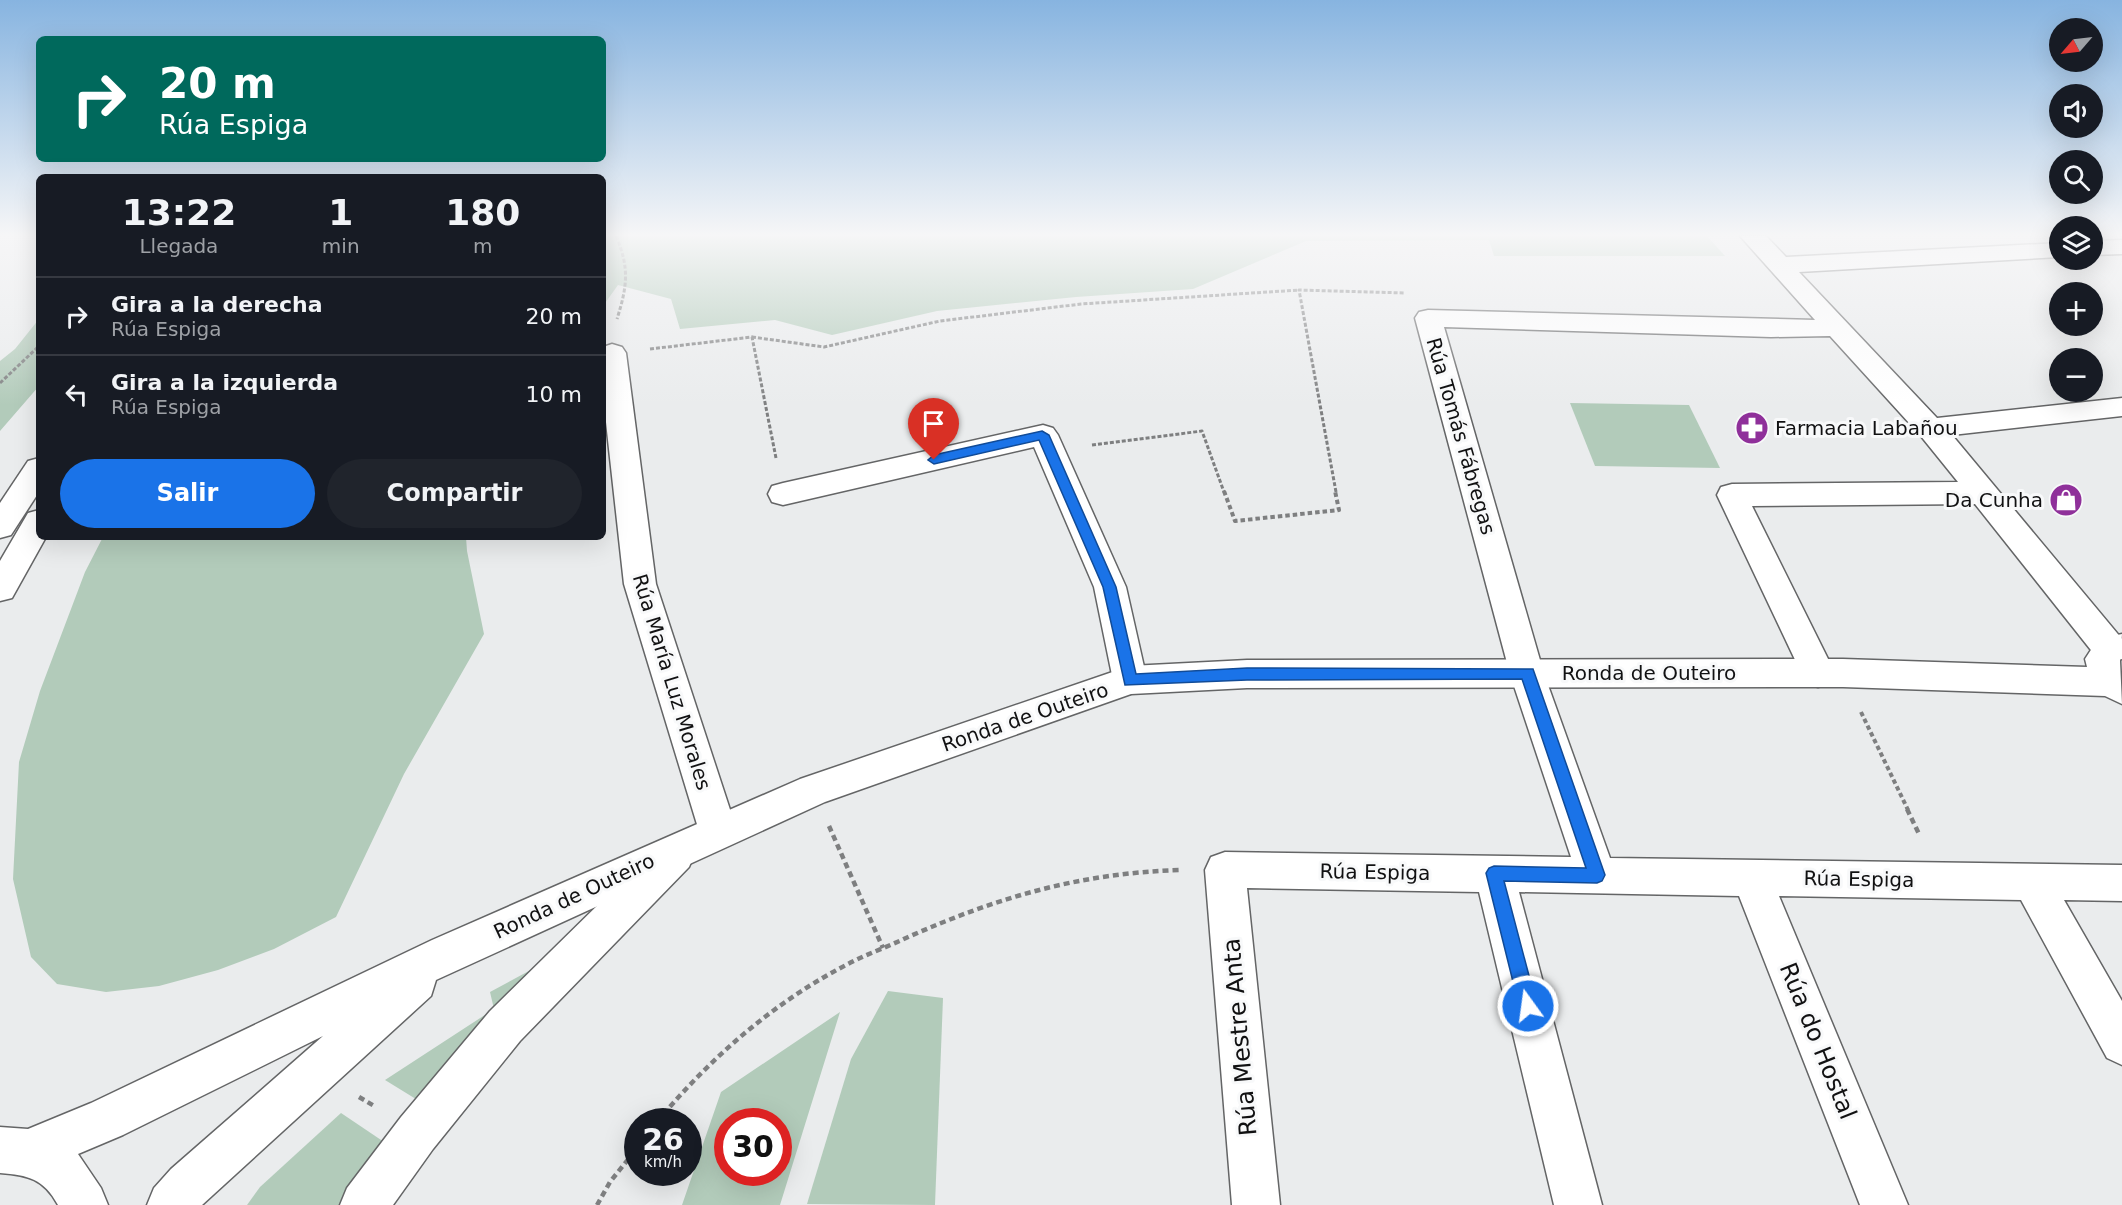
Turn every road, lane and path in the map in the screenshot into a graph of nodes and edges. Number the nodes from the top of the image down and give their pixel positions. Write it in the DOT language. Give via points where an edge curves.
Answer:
graph roads {
  1 [pos="625,292"];
  2 [pos="1264,292"];
  3 [pos="1299,292"];
  4 [pos="1390,292"];
  5 [pos="1806,292"];
  6 [pos="1428,318"];
  7 [pos="1839,328"];
  8 [pos="752,337"];
  9 [pos="36,349"];
  10 [pos="612,353"];
  11 [pos="0,383"];
  12 [pos="2122,407"];
  13 [pos="1930,428"];
  14 [pos="1049,450"];
  15 [pos="36,473"];
  16 [pos="1983,493"];
  17 [pos="783,494"];
  18 [pos="36,526"];
  19 [pos="0,527"];
  20 [pos="0,589"];
  21 [pos="2117,667"];
  22 [pos="1830,673"];
  23 [pos="1527,674"];
  24 [pos="1130,680"];
  25 [pos="700,839"];
  26 [pos="845,860"];
  27 [pos="1224,870"];
  28 [pos="1494,873"];
  29 [pos="1597,875"];
  30 [pos="1751,877"];
  31 [pos="1940,880"];
  32 [pos="2032,882"];
  33 [pos="2122,883"];
  34 [pos="883,949"];
  35 [pos="447,954"];
  36 [pos="2122,1043"];
  37 [pos="668,1108"];
  38 [pos="14,1151"];
  39 [pos="624,1164"];
  40 [pos="84,1205"];
  41 [pos="171,1205"];
  42 [pos="364,1205"];
  43 [pos="597,1205"];
  44 [pos="1256,1205"];
  45 [pos="1578,1205"];
  46 [pos="1884,1205"];
  1 -- 10 [label="path"];
  2 -- 8 [label="path" via="1081,304 940,321 824,347"];
  3 -- 14 [label="path" via="1339,510 1235,521 1202,431"];
  4 -- 6 [label="path" via="1421,293"];
  5 -- 7 [label="street"];
  6 -- 7 [label="street, Rúa Tomás Fábregas" via="1771,330"];
  6 -- 23 [label="street, Rúa Tomás Fábregas"];
  7 -- 13 [label="street"];
  8 -- 10 [label="path"];
  8 -- 17 [label="path"];
  9 -- 11 [label="path"];
  10 -- 25 [label="street, Rúa María Luz Morales" via="640,584"];
  12 -- 13 [label="street"];
  13 -- 16 [label="street"];
  14 -- 17 [label="street" via="1042,435"];
  14 -- 24 [label="street" via="1110,587"];
  15 -- 19 [label="street"];
  16 -- 21 [label="street"];
  16 -- 22 [label="street" via="1732,495"];
  18 -- 20 [label="street"];
  21 -- 22 [label="street, Ronda de Outeiro"];
  22 -- 23 [label="street, Ronda de Outeiro"];
  22 -- 31 [label="path"];
  23 -- 24 [label="street, Ronda de Outeiro" via="1247,674"];
  23 -- 29 [label="street"];
  24 -- 25 [label="street, Ronda de Outeiro" via="813,790"];
  25 -- 35 [label="street, Ronda de Outeiro"];
  25 -- 42 [label="street" via="505,1026"];
  26 -- 34 [label="path"];
  27 -- 28 [label="street, Rúa Espiga"];
  27 -- 34 [label="path" via="1137,870 1074,878 967,910"];
  27 -- 44 [label="street, Rúa Mestre Anta"];
  28 -- 29 [label="street, Rúa Espiga"];
  28 -- 45 [label="street"];
  29 -- 30 [label="street, Rúa Espiga"];
  30 -- 31 [label="street, Rúa Espiga"];
  30 -- 46 [label="street, Rúa do Hostal"];
  31 -- 32 [label="street, Rúa Espiga"];
  32 -- 33 [label="street, Rúa Espiga"];
  32 -- 36 [label="street"];
  34 -- 37 [label="path" via="841,967 739,1038"];
  35 -- 38 [label="street, Ronda de Outeiro" via="107,1119"];
  35 -- 41 [label="street, Ronda de Outeiro"];
  38 -- 40 [label="street" via="64,1172"];
  39 -- 43 [label="path"];
}
